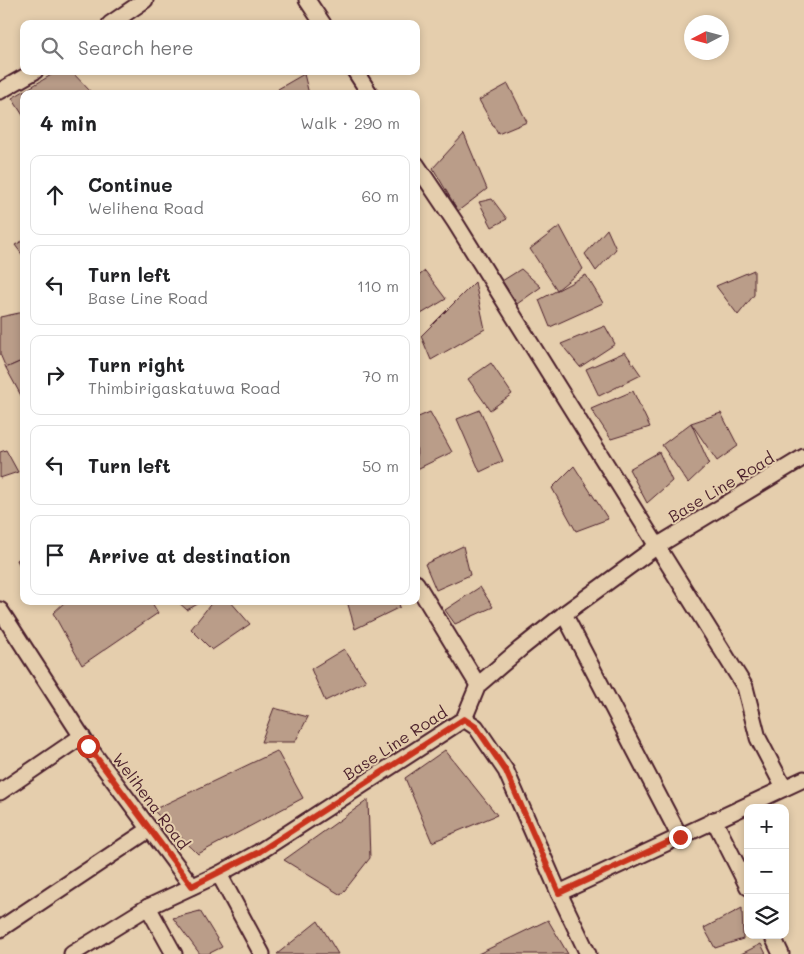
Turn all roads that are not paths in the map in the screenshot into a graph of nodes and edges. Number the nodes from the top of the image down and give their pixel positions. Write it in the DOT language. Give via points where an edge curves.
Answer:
graph roads {
  1 [pos="145,0"];
  2 [pos="308,0"];
  3 [pos="116,20"];
  4 [pos="320,20"];
  5 [pos="28,75"];
  6 [pos="358,75"];
  7 [pos="0,90"];
  8 [pos="367,90"];
  9 [pos="420,170"];
  10 [pos="804,457"];
  11 [pos="657,546"];
  12 [pos="420,590"];
  13 [pos="0,610"];
  14 [pos="564,614"];
  15 [pos="478,685"];
  16 [pos="464,719"];
  17 [pos="82,736"];
  18 [pos="804,779"];
  19 [pos="784,788"];
  20 [pos="0,792"];
  21 [pos="714,820"];
  22 [pos="150,829"];
  23 [pos="680,837"];
  24 [pos="219,874"];
  25 [pos="744,879"];
  26 [pos="192,886"];
  27 [pos="559,893"];
  28 [pos="148,907"];
  29 [pos="0,928"];
  30 [pos="774,939"];
  31 [pos="72,954"];
  32 [pos="174,954"];
  33 [pos="262,954"];
  34 [pos="588,954"];
  35 [pos="781,954"];
  1 -- 3 [label="street"];
  2 -- 4 [label="street"];
  5 -- 7 [label="street"];
  6 -- 8 [label="street"];
  9 -- 11 [label="street"];
  10 -- 11 [label="street, Base Line Road"];
  11 -- 14 [label="street, Base Line Road"];
  11 -- 19 [label="street" via="745,687 758,738"];
  12 -- 15 [label="street"];
  13 -- 17 [label="street, Welihena Road"];
  14 -- 15 [label="street, Base Line Road"];
  14 -- 23 [label="street"];
  15 -- 16 [label="street, Base Line Road"];
  16 -- 24 [label="street, Base Line Road" via="259,852"];
  16 -- 27 [label="street" via="476,727 506,771"];
  17 -- 20 [label="street"];
  17 -- 22 [label="street, Welihena Road"];
  18 -- 19 [label="street"];
  19 -- 21 [label="street"];
  21 -- 23 [label="street"];
  21 -- 25 [label="street"];
  22 -- 26 [label="street, Welihena Road"];
  22 -- 29 [label="street"];
  23 -- 27 [label="street"];
  24 -- 26 [label="street, Base Line Road"];
  24 -- 33 [label="street"];
  26 -- 28 [label="street, Base Line Road"];
  27 -- 34 [label="street"];
  28 -- 31 [label="street, Base Line Road"];
  28 -- 32 [label="street"];
  30 -- 35 [label="street"];
}
